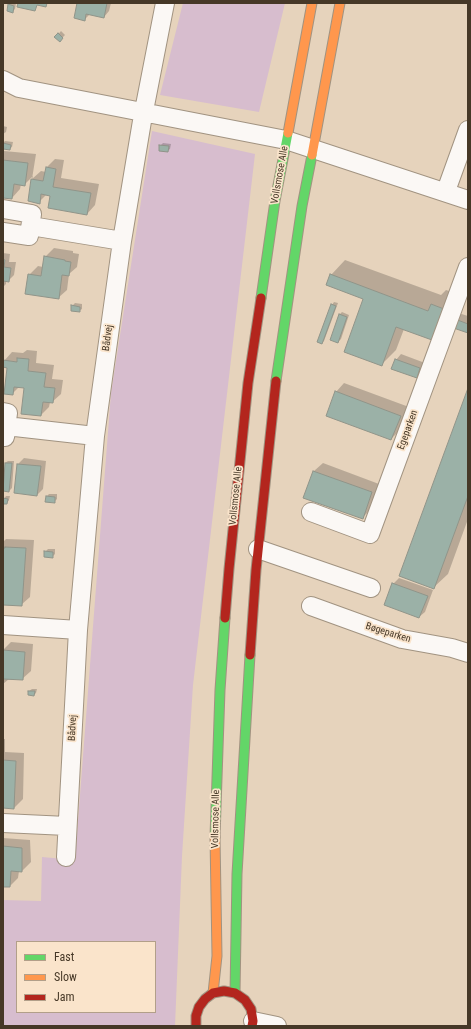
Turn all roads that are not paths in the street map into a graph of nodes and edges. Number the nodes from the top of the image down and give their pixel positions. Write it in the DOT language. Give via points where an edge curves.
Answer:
graph roads {
  1 [pos="165,3"];
  2 [pos="312,3"];
  3 [pos="340,3"];
  4 [pos="3,80"];
  5 [pos="144,112"];
  6 [pos="468,130"];
  7 [pos="286,140"];
  8 [pos="313,148"];
  9 [pos="446,192"];
  10 [pos="468,200"];
  11 [pos="3,209"];
  12 [pos="30,226"];
  13 [pos="3,232"];
  14 [pos="122,241"];
  15 [pos="468,267"];
  16 [pos="4,425"];
  17 [pos="95,436"];
  18 [pos="311,512"];
  19 [pos="258,549"];
  20 [pos="371,588"];
  21 [pos="311,606"];
  22 [pos="3,625"];
  23 [pos="78,630"];
  24 [pos="468,653"];
  25 [pos="3,823"];
  26 [pos="67,826"];
  27 [pos="66,857"];
  28 [pos="213,993"];
  29 [pos="235,993"];
  30 [pos="253,1024"];
  31 [pos="196,1026"];
  32 [pos="277,1026"];
  1 -- 5 [label="street, Bådvej"];
  2 -- 7 [label="street, Vollsmose Alle"];
  3 -- 8 [label="street"];
  4 -- 5 [label="street" via="19,88"];
  5 -- 7 [label="street"];
  5 -- 14 [label="street, Bådvej"];
  6 -- 9 [label="street"];
  7 -- 8 [label="street"];
  7 -- 28 [label="street, Vollsmose Alle" via="248,384 229,569 220,690 215,818 217,956"];
  8 -- 9 [label="street"];
  8 -- 19 [label="street" via="275,388"];
  9 -- 10 [label="street"];
  11 -- 12 [label="street" via="32,214"];
  12 -- 13 [label="street" via="29,236"];
  12 -- 14 [label="street"];
  14 -- 17 [label="street, Bådvej"];
  15 -- 18 [label="street, Egeparken" via="370,534"];
  16 -- 17 [label="street"];
  17 -- 23 [label="street, Bådvej"];
  19 -- 20 [label="street"];
  19 -- 29 [label="street" via="236,874"];
  21 -- 24 [label="street, Bøgeparken" via="402,639"];
  22 -- 23 [label="street"];
  23 -- 26 [label="street, Bådvej"];
  25 -- 26 [label="street"];
  26 -- 27 [label="street, Bådvej"];
  28 -- 29 [label="street"];
  28 -- 31 [label="street" via="199,1007"];
  29 -- 30 [label="street" via="245,1000 251,1009"];
  30 -- 32 [label="street"];
}
